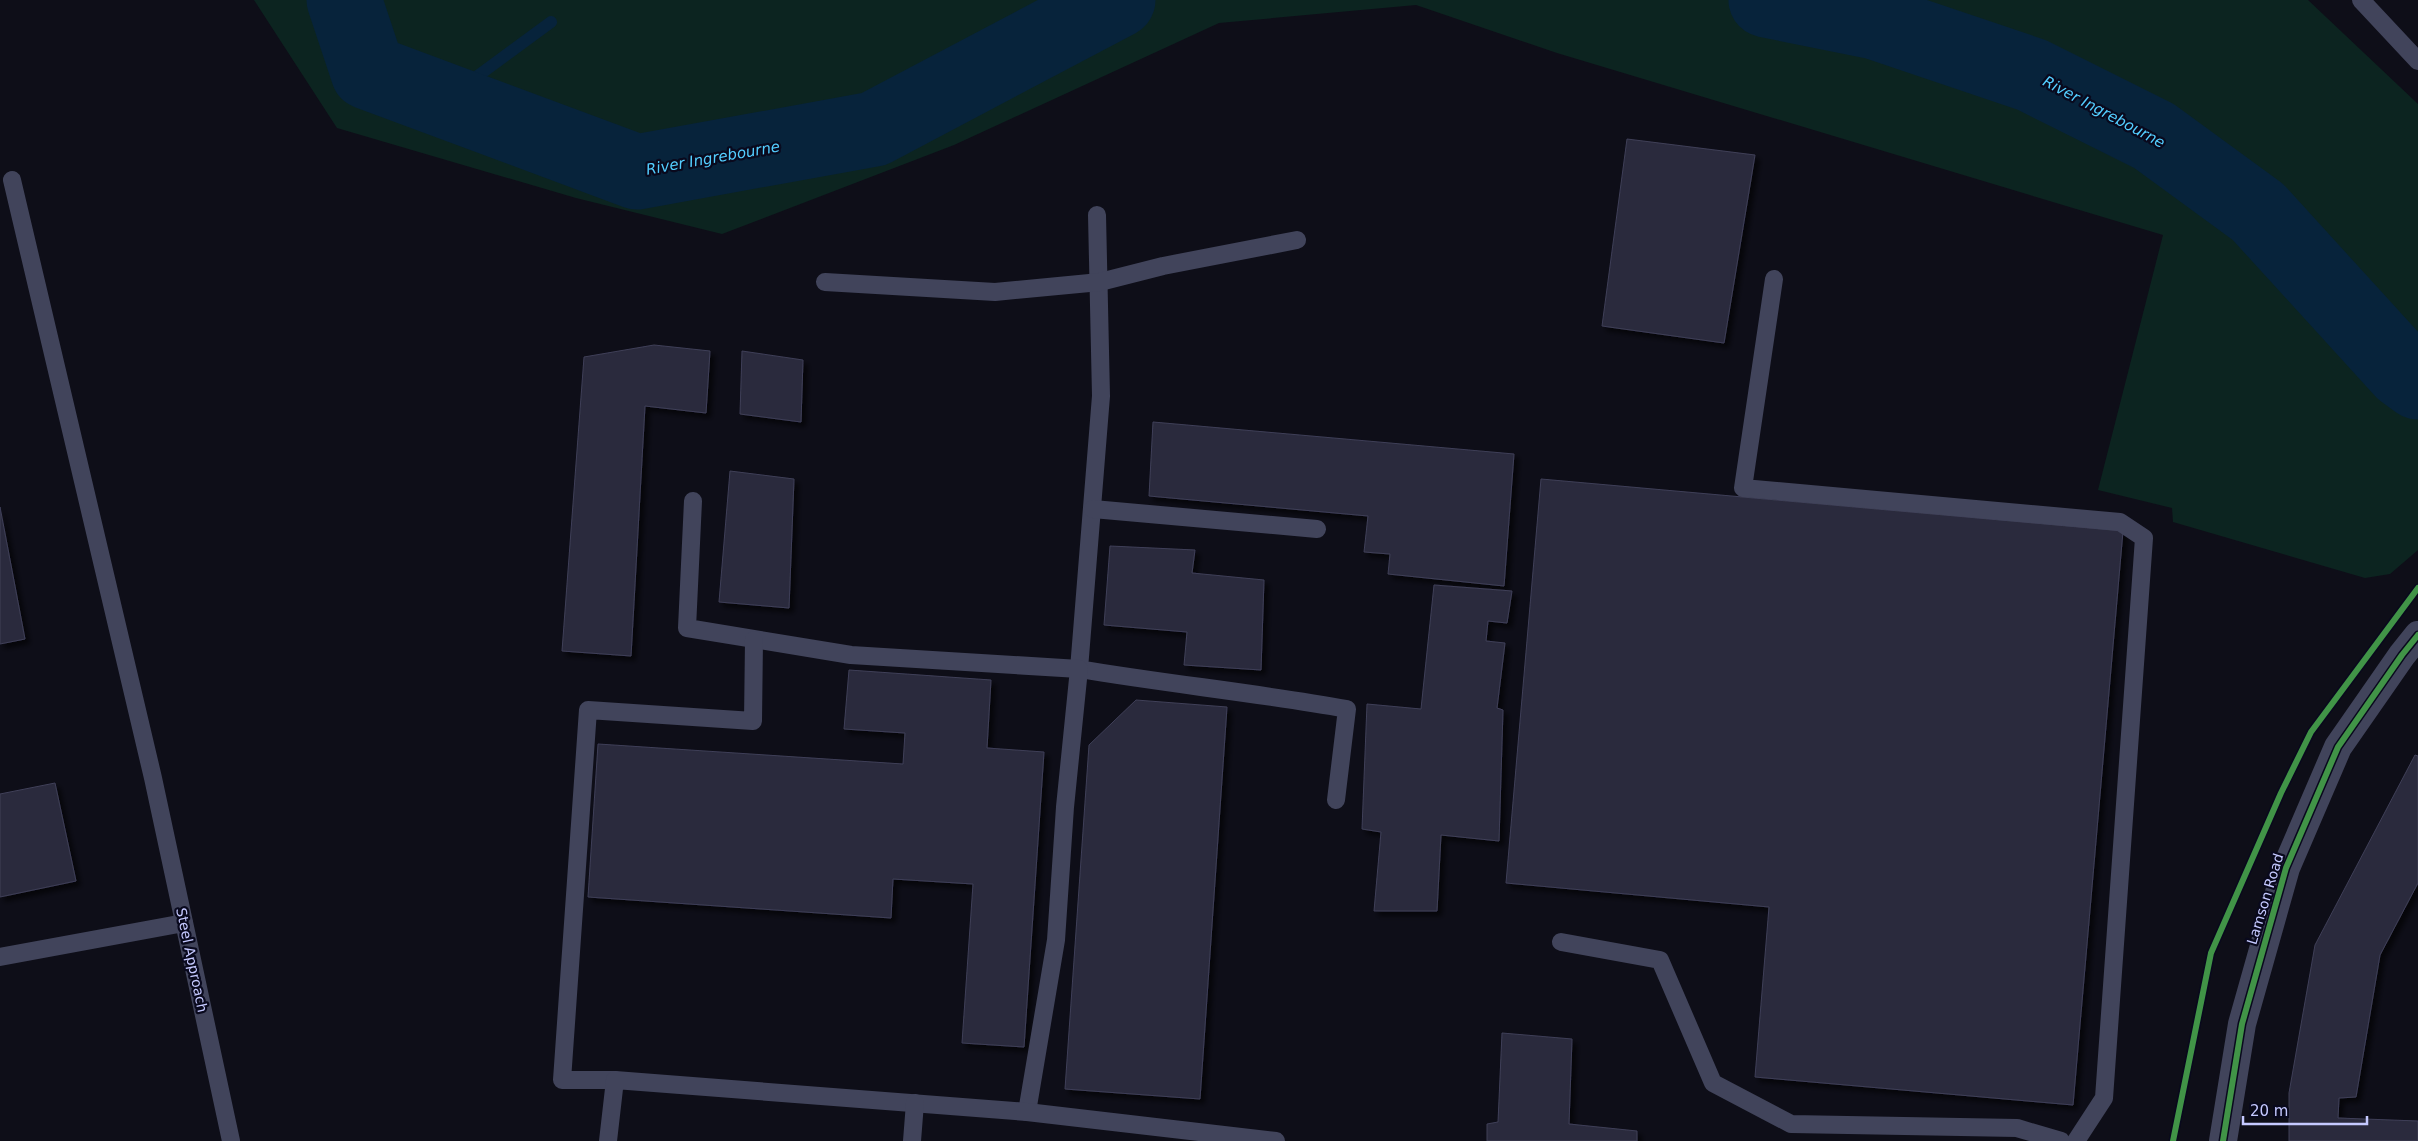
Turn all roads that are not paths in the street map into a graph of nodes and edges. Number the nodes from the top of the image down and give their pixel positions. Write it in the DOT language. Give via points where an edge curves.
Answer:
graph roads {
  1 [pos="2361,0"];
  2 [pos="2418,61"];
  3 [pos="12,180"];
  4 [pos="1098,215"];
  5 [pos="1297,240"];
  6 [pos="1774,279"];
  7 [pos="825,282"];
  8 [pos="1100,282"];
  9 [pos="693,501"];
  10 [pos="1093,509"];
  11 [pos="1317,529"];
  12 [pos="2418,635"];
  13 [pos="754,640"];
  14 [pos="1079,669"];
  15 [pos="1336,800"];
  16 [pos="184,923"];
  17 [pos="1560,942"];
  18 [pos="0,957"];
  19 [pos="615,1080"];
  20 [pos="915,1103"];
  21 [pos="1027,1112"];
  22 [pos="231,1141"];
  23 [pos="608,1141"];
  24 [pos="912,1141"];
  25 [pos="1276,1141"];
  26 [pos="2060,1141"];
  27 [pos="2076,1141"];
  28 [pos="2224,1141"];
  1 -- 2 [label="lane"];
  3 -- 16 [label="lane, Steel Approach" via="153,778"];
  4 -- 8 [label="lane"];
  5 -- 8 [label="lane" via="1163,266"];
  6 -- 27 [label="lane" via="1743,488 2120,522 2144,538 2104,1098"];
  7 -- 8 [label="lane" via="996,292"];
  8 -- 10 [label="lane" via="1101,396"];
  9 -- 13 [label="lane" via="687,628"];
  10 -- 11 [label="lane"];
  10 -- 14 [label="lane"];
  12 -- 28 [label="street, Lamson Road" via="2338,747 2286,868 2242,1024"];
  13 -- 14 [label="lane" via="851,655"];
  13 -- 19 [label="lane" via="753,721 588,710 562,1080"];
  14 -- 15 [label="lane" via="1169,684 1267,694 1347,709"];
  14 -- 21 [label="lane" via="1056,940"];
  16 -- 18 [label="lane"];
  16 -- 22 [label="lane, Steel Approach"];
  17 -- 26 [label="lane" via="1660,960 1713,1083 1791,1124 2018,1128"];
  19 -- 20 [label="lane"];
  19 -- 23 [label="lane"];
  20 -- 21 [label="lane"];
  20 -- 24 [label="lane"];
  21 -- 25 [label="lane"];
}
